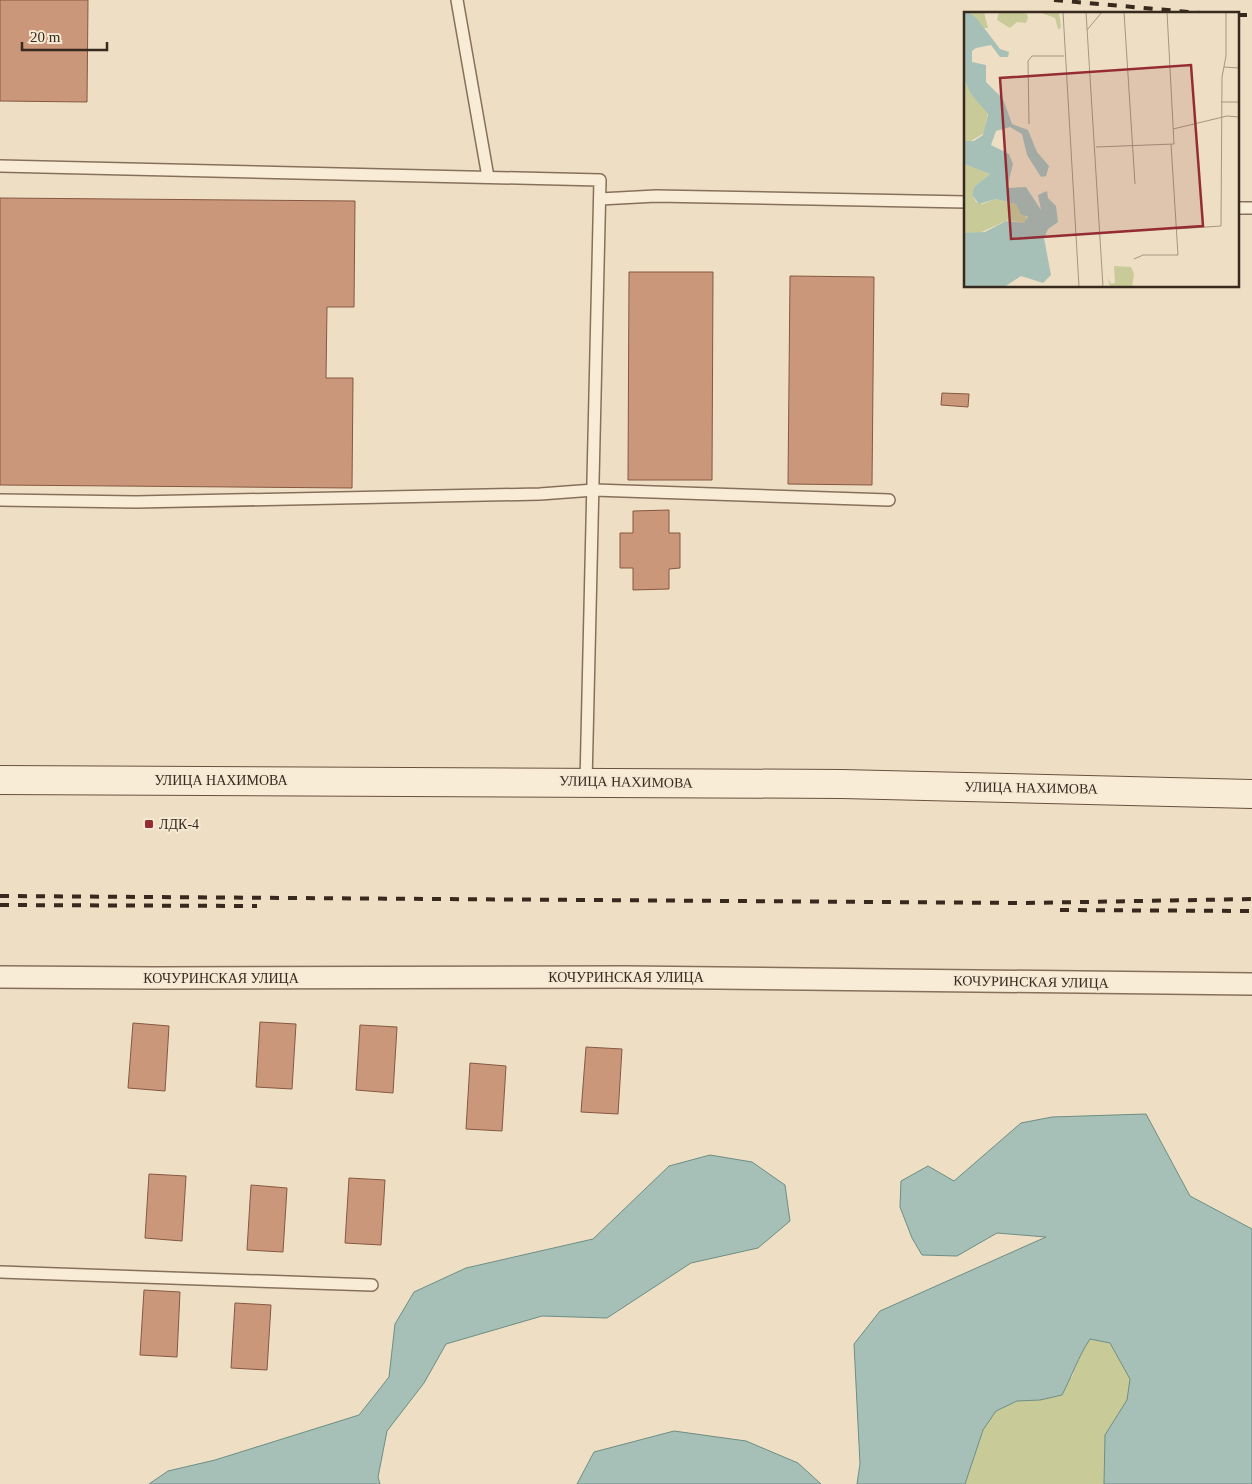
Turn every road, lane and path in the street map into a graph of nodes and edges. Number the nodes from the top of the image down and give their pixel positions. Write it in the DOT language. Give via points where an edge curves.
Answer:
graph roads {
  1 [pos="457,0"];
  2 [pos="0,166"];
  3 [pos="488,177"];
  4 [pos="600,199"];
  5 [pos="964,202"];
  6 [pos="594,490"];
  7 [pos="0,500"];
  8 [pos="889,500"];
  9 [pos="0,780"];
  10 [pos="586,782"];
  11 [pos="1252,794"];
  12 [pos="0,976"];
  13 [pos="1252,984"];
  14 [pos="0,1272"];
  15 [pos="372,1285"];
  1 -- 3 [label="lane"];
  2 -- 3 [label="lane"];
  3 -- 4 [label="lane" via="600,180"];
  4 -- 5 [label="lane" via="656,196"];
  4 -- 6 [label="lane"];
  6 -- 7 [label="lane" via="540,494 146,502"];
  6 -- 8 [label="lane"];
  6 -- 10 [label="lane"];
  9 -- 10 [label="main road, УЛИЦА НАХИМОВА"];
  10 -- 11 [label="main road, УЛИЦА НАХИМОВА" via="842,784"];
  12 -- 13 [label="street, КОЧУРИНСКАЯ УЛИЦА" via="626,976"];
  14 -- 15 [label="lane"];
}
